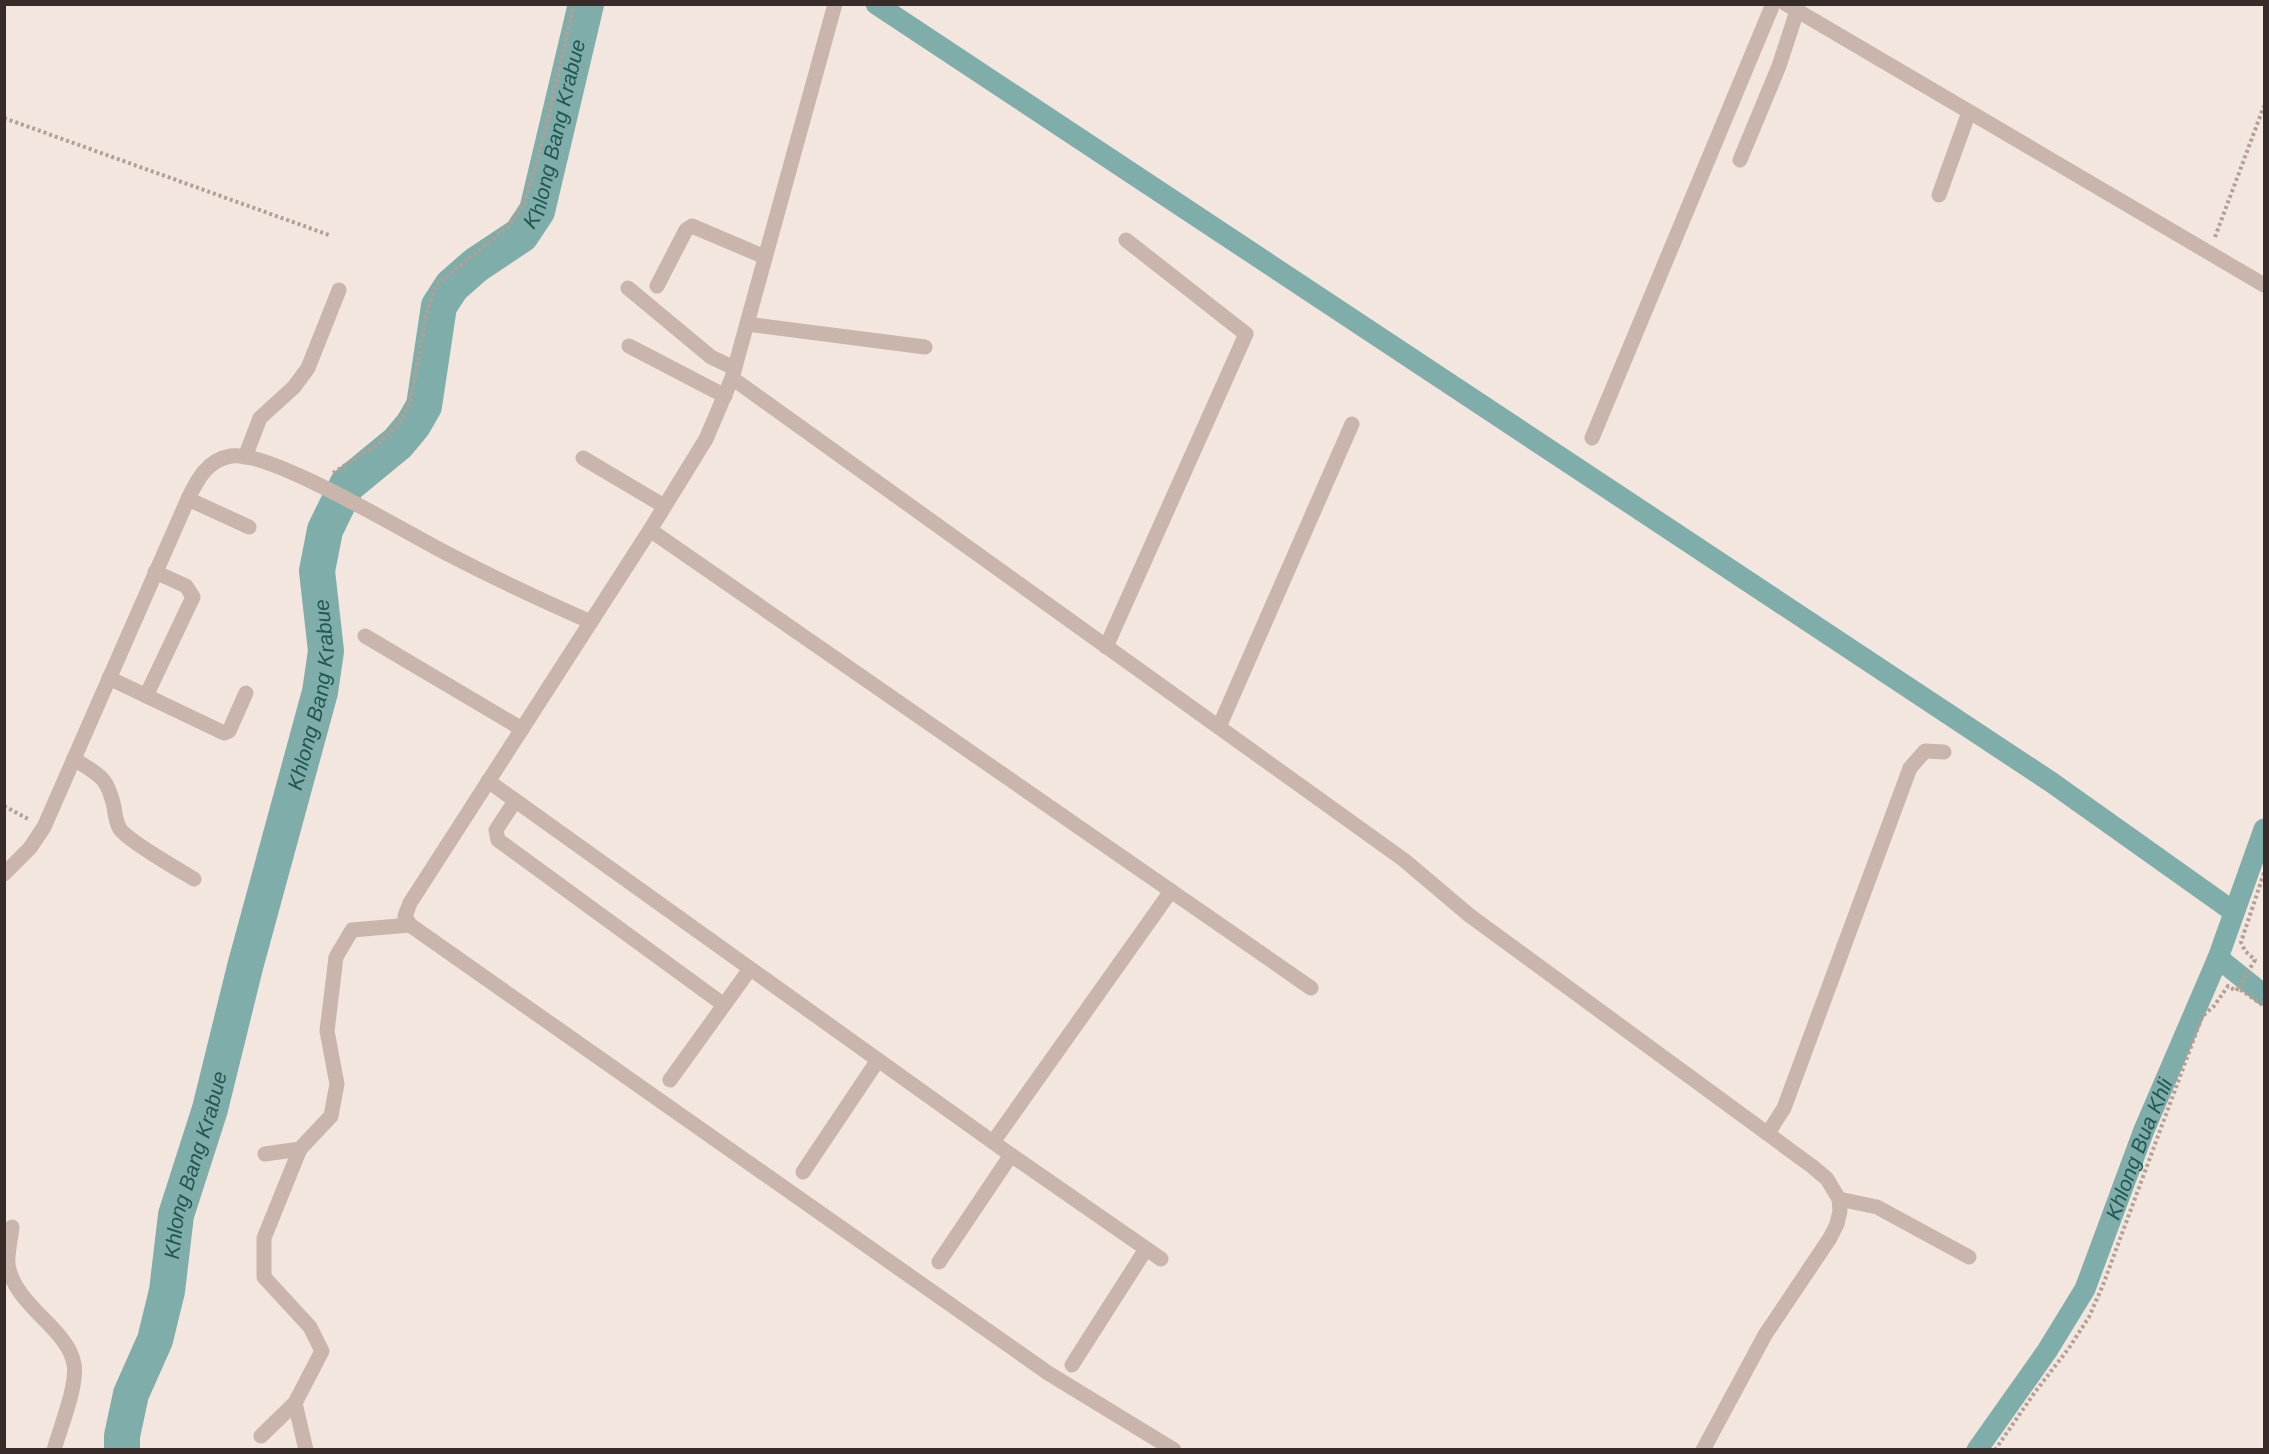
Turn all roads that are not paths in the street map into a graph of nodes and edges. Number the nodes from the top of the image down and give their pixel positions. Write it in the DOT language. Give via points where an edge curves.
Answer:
graph roads {
  1 [pos="835,4"];
  2 [pos="1773,4"];
  3 [pos="1791,8"];
  4 [pos="1969,112"];
  5 [pos="1740,160"];
  6 [pos="1939,195"];
  7 [pos="1126,240"];
  8 [pos="765,257"];
  9 [pos="2265,285"];
  10 [pos="657,286"];
  11 [pos="628,288"];
  12 [pos="339,290"];
  13 [pos="747,324"];
  14 [pos="629,346"];
  15 [pos="925,347"];
  16 [pos="733,373"];
  17 [pos="725,396"];
  18 [pos="1352,424"];
  19 [pos="1592,438"];
  20 [pos="245,457"];
  21 [pos="583,458"];
  22 [pos="188,499"];
  23 [pos="664,506"];
  24 [pos="249,527"];
  25 [pos="650,530"];
  26 [pos="155,572"];
  27 [pos="591,622"];
  28 [pos="365,636"];
  29 [pos="1106,647"];
  30 [pos="109,678"];
  31 [pos="246,693"];
  32 [pos="146,696"];
  33 [pos="1220,727"];
  34 [pos="522,729"];
  35 [pos="1944,752"];
  36 [pos="74,759"];
  37 [pos="489,781"];
  38 [pos="515,801"];
  39 [pos="4,874"];
  40 [pos="194,879"];
  41 [pos="1171,891"];
  42 [pos="410,925"];
  43 [pos="750,969"];
  44 [pos="1311,988"];
  45 [pos="724,1005"];
  46 [pos="878,1060"];
  47 [pos="670,1080"];
  48 [pos="1768,1133"];
  49 [pos="993,1142"];
  50 [pos="300,1149"];
  51 [pos="265,1154"];
  52 [pos="1011,1155"];
  53 [pos="803,1172"];
  54 [pos="1839,1199"];
  55 [pos="12,1227"];
  56 [pos="1146,1249"];
  57 [pos="1969,1257"];
  58 [pos="1161,1259"];
  59 [pos="939,1263"];
  60 [pos="1072,1365"];
  61 [pos="295,1403"];
  62 [pos="261,1436"];
  63 [pos="54,1449"];
  64 [pos="306,1449"];
  65 [pos="1174,1449"];
  66 [pos="1703,1449"];
  1 -- 8 [label="street"];
  2 -- 19 [label="street"];
  3 -- 4 [label="street"];
  3 -- 5 [label="street" via="1779,66"];
  4 -- 6 [label="street"];
  4 -- 9 [label="street"];
  7 -- 29 [label="street" via="1246,334"];
  8 -- 10 [label="street" via="692,226 686,230"];
  8 -- 13 [label="street"];
  11 -- 16 [label="street"];
  12 -- 20 [label="street" via="309,368 260,418"];
  13 -- 15 [label="street"];
  13 -- 16 [label="street"];
  14 -- 17 [label="street"];
  16 -- 17 [label="street"];
  16 -- 29 [label="street"];
  17 -- 23 [label="street" via="705,439"];
  18 -- 33 [label="street"];
  20 -- 22 [label="street" via="214,461 198,478"];
  20 -- 27 [label="street" via="270,463 342,497 451,556"];
  21 -- 23 [label="street"];
  22 -- 24 [label="street"];
  22 -- 26 [label="street"];
  23 -- 25 [label="street"];
  25 -- 27 [label="street"];
  25 -- 41 [label="street"];
  26 -- 30 [label="street"];
  26 -- 32 [label="street" via="186,586 193,597"];
  27 -- 34 [label="street"];
  28 -- 34 [label="street"];
  29 -- 33 [label="street"];
  30 -- 32 [label="street"];
  30 -- 36 [label="street"];
  31 -- 32 [label="street" via="229,731 224,733"];
  33 -- 48 [label="street"];
  34 -- 37 [label="street"];
  35 -- 48 [label="street" via="1925,752 1911,768 1784,1108"];
  36 -- 39 [label="street" via="44,827"];
  36 -- 40 [label="street" via="101,776 110,789 120,829"];
  37 -- 38 [label="street"];
  37 -- 42 [label="street" via="405,910"];
  38 -- 43 [label="street"];
  38 -- 45 [label="street" via="496,830 498,840"];
  41 -- 44 [label="street"];
  41 -- 49 [label="street"];
  42 -- 50 [label="street" via="352,930 336,957 327,1030 337,1084 331,1116"];
  42 -- 65 [label="street" via="1048,1372"];
  43 -- 45 [label="street"];
  43 -- 46 [label="street"];
  45 -- 47 [label="street"];
  46 -- 49 [label="street"];
  46 -- 53 [label="street"];
  48 -- 54 [label="street" via="1827,1179"];
  49 -- 52 [label="street"];
  50 -- 51 [label="street"];
  50 -- 61 [label="street" via="264,1238 264,1277 310,1327 322,1351"];
  52 -- 56 [label="street"];
  52 -- 59 [label="street"];
  54 -- 57 [label="street" via="1877,1207"];
  54 -- 66 [label="street" via="1840,1211 1830,1238 1766,1335"];
  55 -- 63 [label="street" via="8,1263 12,1277 23,1298 63,1341 74,1362 75,1377"];
  56 -- 58 [label="street"];
  56 -- 60 [label="street"];
  61 -- 62 [label="street"];
  61 -- 64 [label="street"];
}
